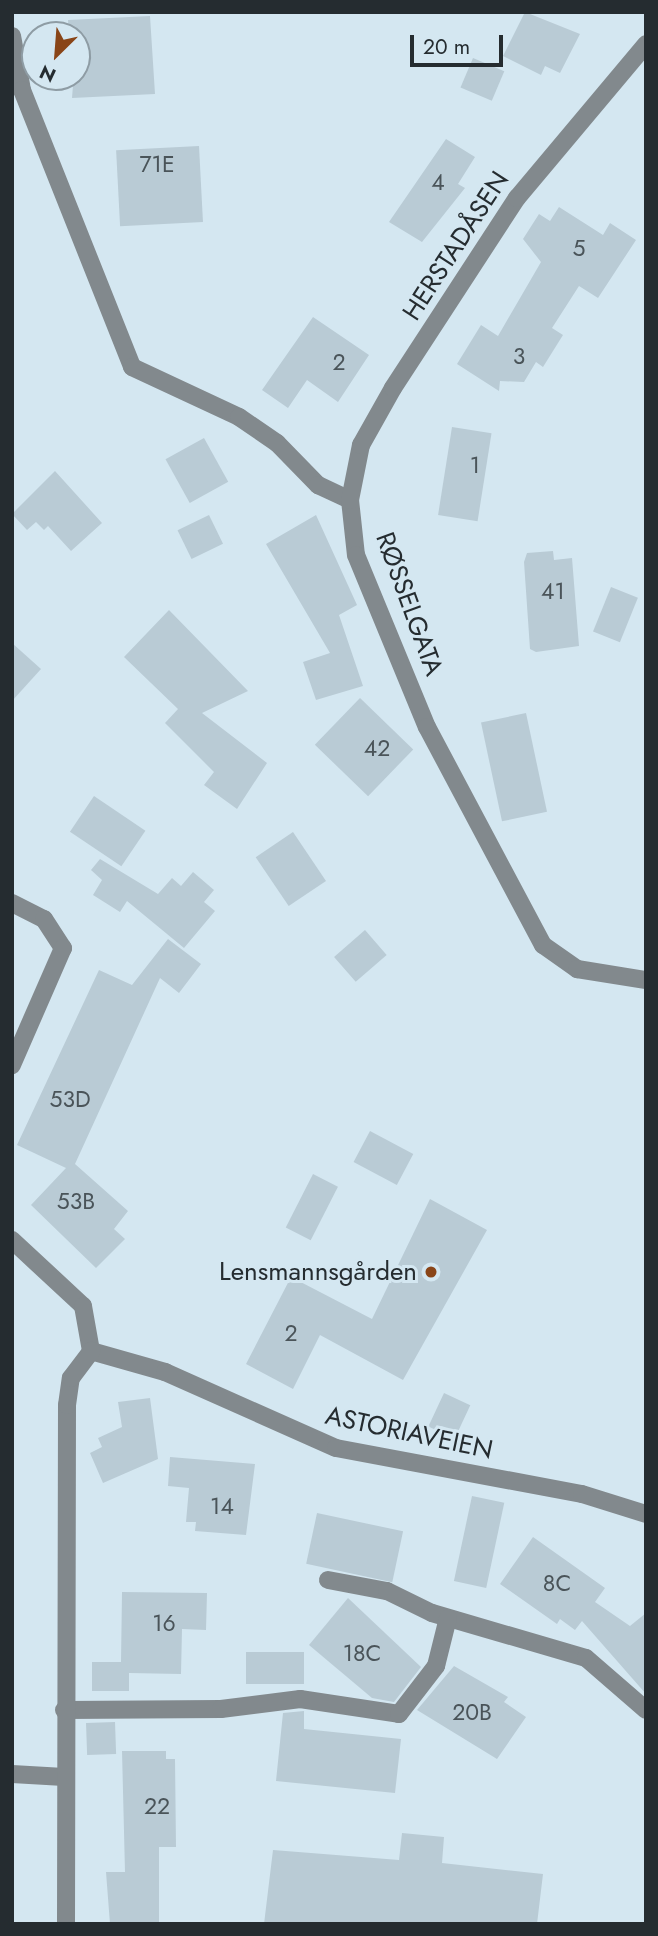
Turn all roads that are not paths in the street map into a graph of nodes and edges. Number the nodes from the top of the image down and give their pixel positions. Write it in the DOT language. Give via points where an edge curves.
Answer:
graph roads {
  1 [pos="12,36"];
  2 [pos="646,44"];
  3 [pos="350,500"];
  4 [pos="12,903"];
  5 [pos="646,980"];
  6 [pos="12,1065"];
  7 [pos="12,1240"];
  8 [pos="91,1351"];
  9 [pos="646,1514"];
  10 [pos="328,1580"];
  11 [pos="448,1618"];
  12 [pos="64,1710"];
  13 [pos="646,1710"];
  14 [pos="12,1774"];
  15 [pos="64,1777"];
  16 [pos="66,1924"];
  1 -- 3 [label="street" via="22,90 132,368 239,417 277,443 318,485"];
  2 -- 3 [label="street, HERSTADÅSEN" via="517,198 393,388 361,444"];
  3 -- 5 [label="street, RØSSELGATA" via="356,555 427,727 543,945 577,968"];
  4 -- 6 [label="street" via="44,919 63,948"];
  7 -- 8 [label="street" via="83,1306"];
  8 -- 9 [label="street, ASTORIAVEIEN" via="124,1356 336,1448 582,1494"];
  8 -- 12 [label="street" via="71,1378 67,1405"];
  10 -- 11 [label="street" via="387,1591"];
  11 -- 12 [label="street" via="436,1666 399,1714 300,1699 221,1709"];
  11 -- 13 [label="street" via="586,1658"];
  12 -- 15 [label="street"];
  14 -- 15 [label="street"];
  15 -- 16 [label="street"];
}
